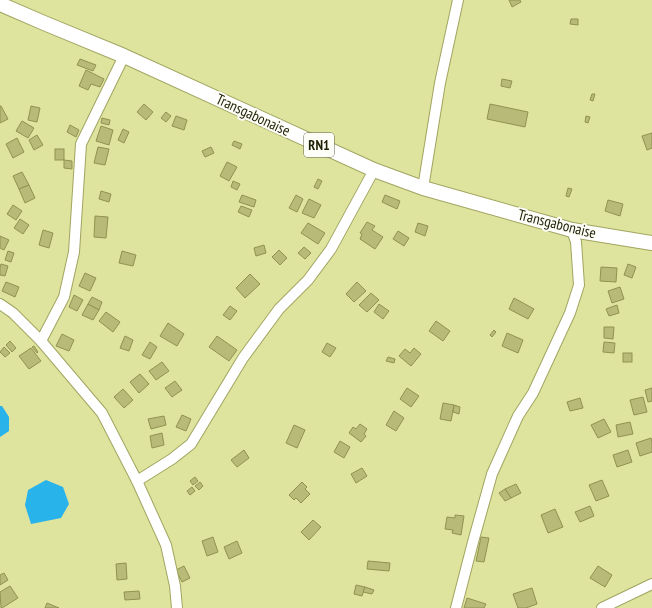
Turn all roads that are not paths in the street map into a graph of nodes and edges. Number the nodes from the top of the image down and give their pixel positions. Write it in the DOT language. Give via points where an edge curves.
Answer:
graph roads {
  1 [pos="458,0"];
  2 [pos="0,4"];
  3 [pos="124,56"];
  4 [pos="374,170"];
  5 [pos="423,188"];
  6 [pos="572,230"];
  7 [pos="652,243"];
  8 [pos="0,304"];
  9 [pos="41,341"];
  10 [pos="137,481"];
  11 [pos="652,584"];
  12 [pos="178,608"];
  13 [pos="456,608"];
  14 [pos="602,608"];
  1 -- 5 [label="street" via="440,83"];
  2 -- 3 [label="highway, Transgabonaise / RN1"];
  3 -- 4 [label="highway, Transgabonaise / RN1"];
  3 -- 9 [label="street" via="81,144 74,252 64,297"];
  4 -- 5 [label="highway, Transgabonaise / RN1"];
  4 -- 10 [label="street" via="331,249 308,280 279,309 243,358 191,444"];
  5 -- 6 [label="highway, Transgabonaise / RN1"];
  6 -- 7 [label="highway, Transgabonaise / RN1"];
  6 -- 13 [label="street" via="576,242 579,286 570,313 492,474"];
  8 -- 9 [label="street" via="14,312"];
  9 -- 10 [label="street" via="102,413"];
  10 -- 12 [label="street" via="166,545"];
  11 -- 14 [label="street"];
}
